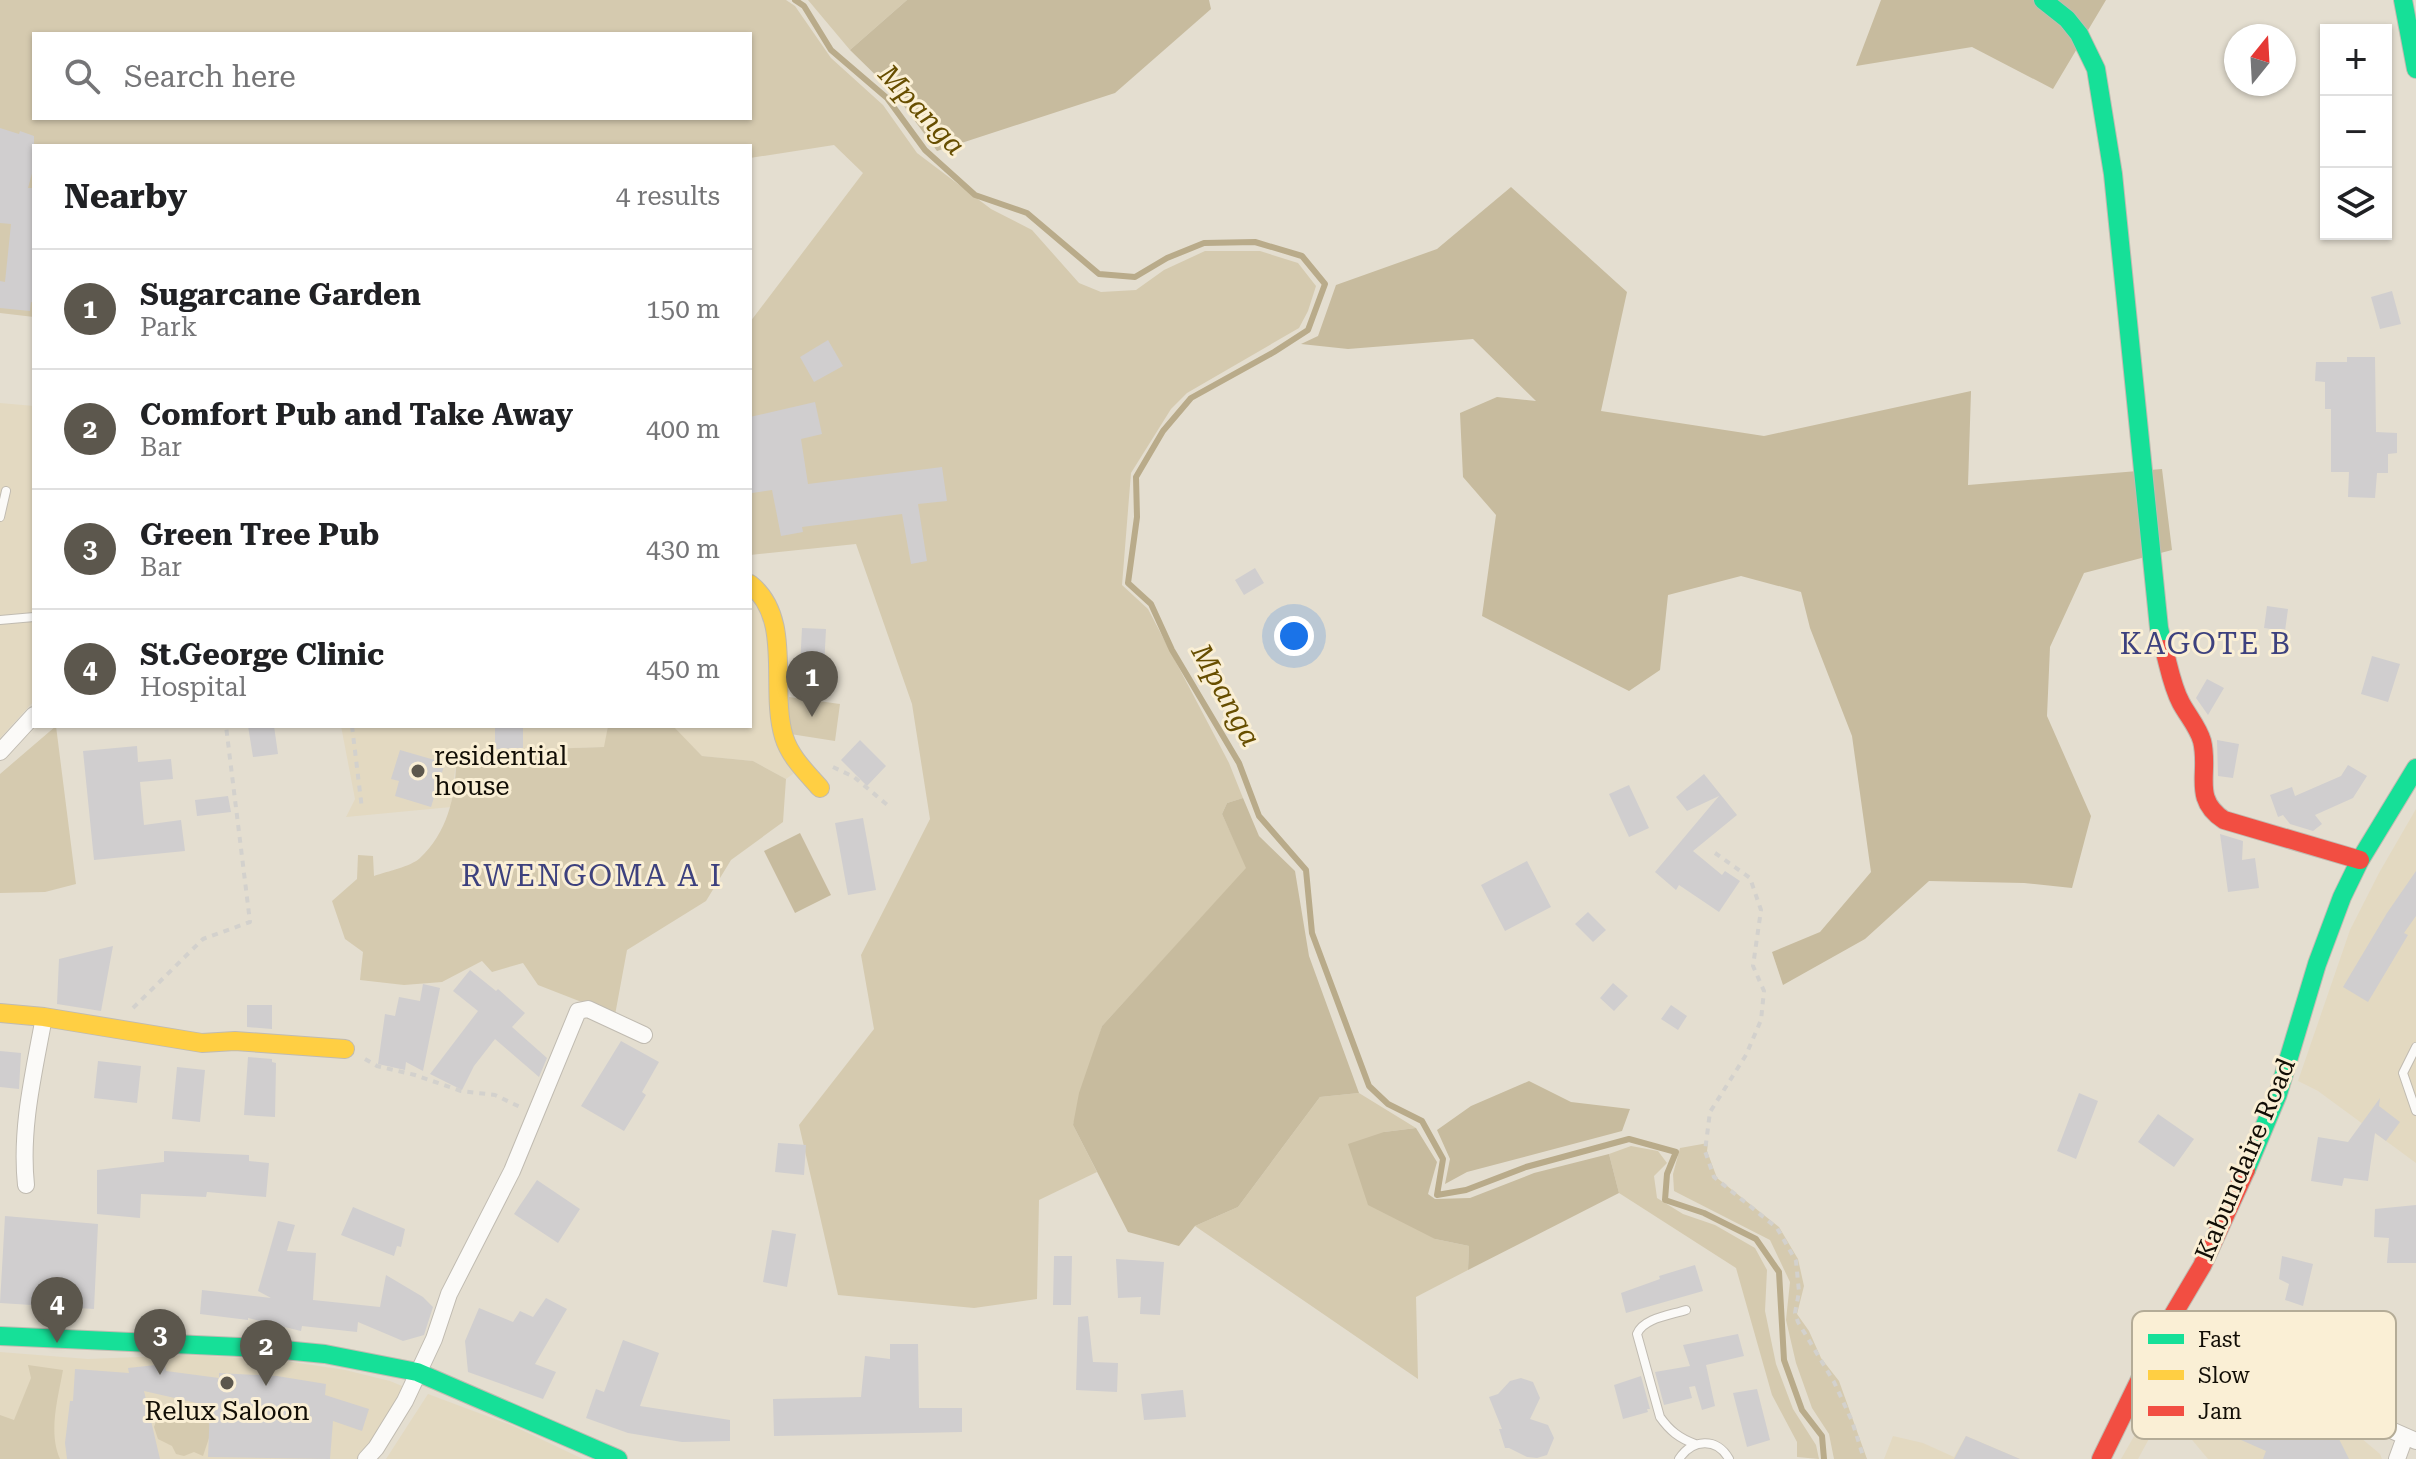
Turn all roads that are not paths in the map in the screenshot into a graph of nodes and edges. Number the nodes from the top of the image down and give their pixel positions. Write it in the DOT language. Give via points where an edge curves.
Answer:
graph roads {
  1 [pos="2043,0"];
  2 [pos="2403,0"];
  3 [pos="2416,69"];
  4 [pos="6,491"];
  5 [pos="0,517"];
  6 [pos="752,585"];
  7 [pos="32,617"];
  8 [pos="0,620"];
  9 [pos="32,717"];
  10 [pos="0,752"];
  11 [pos="2416,768"];
  12 [pos="820,788"];
  13 [pos="2360,860"];
  14 [pos="0,1013"];
  15 [pos="44,1017"];
  16 [pos="644,1035"];
  17 [pos="2416,1047"];
  18 [pos="345,1049"];
  19 [pos="2416,1111"];
  20 [pos="26,1185"];
  21 [pos="1686,1310"];
  22 [pos="2175,1311"];
  23 [pos="0,1336"];
  24 [pos="417,1372"];
  25 [pos="2132,1396"];
  26 [pos="2410,1439"];
  27 [pos="1695,1444"];
  28 [pos="366,1459"];
  29 [pos="618,1459"];
  30 [pos="1679,1459"];
  31 [pos="1729,1459"];
  32 [pos="2101,1459"];
  33 [pos="2397,1459"];
  1 -- 13 [label="street" via="2079,34 2096,69 2113,174 2159,628 2177,696 2201,736 2205,804 2224,820"];
  2 -- 3 [label="street"];
  4 -- 5 [label="lane"];
  6 -- 12 [label="street" via="768,601 784,737"];
  7 -- 8 [label="lane"];
  9 -- 10 [label="street"];
  11 -- 13 [label="street, Kabundaire Road"];
  13 -- 22 [label="street, Kabundaire Road" via="2317,964 2278,1094 2202,1266"];
  14 -- 15 [label="street"];
  15 -- 18 [label="street" via="202,1043"];
  15 -- 20 [label="street" via="26,1124"];
  16 -- 24 [label="street" via="588,1009 578,1011 537,1114"];
  17 -- 19 [label="lane" via="2403,1073"];
  21 -- 27 [label="lane" via="1645,1323 1637,1334 1660,1417"];
  23 -- 24 [label="street" via="263,1348"];
  24 -- 28 [label="street" via="405,1401"];
  24 -- 29 [label="street"];
  25 -- 32 [label="street, Kabundaire Road"];
  26 -- 33 [label="street"];
  27 -- 30 [label="lane"];
  27 -- 31 [label="lane" via="1716,1446"];
}
